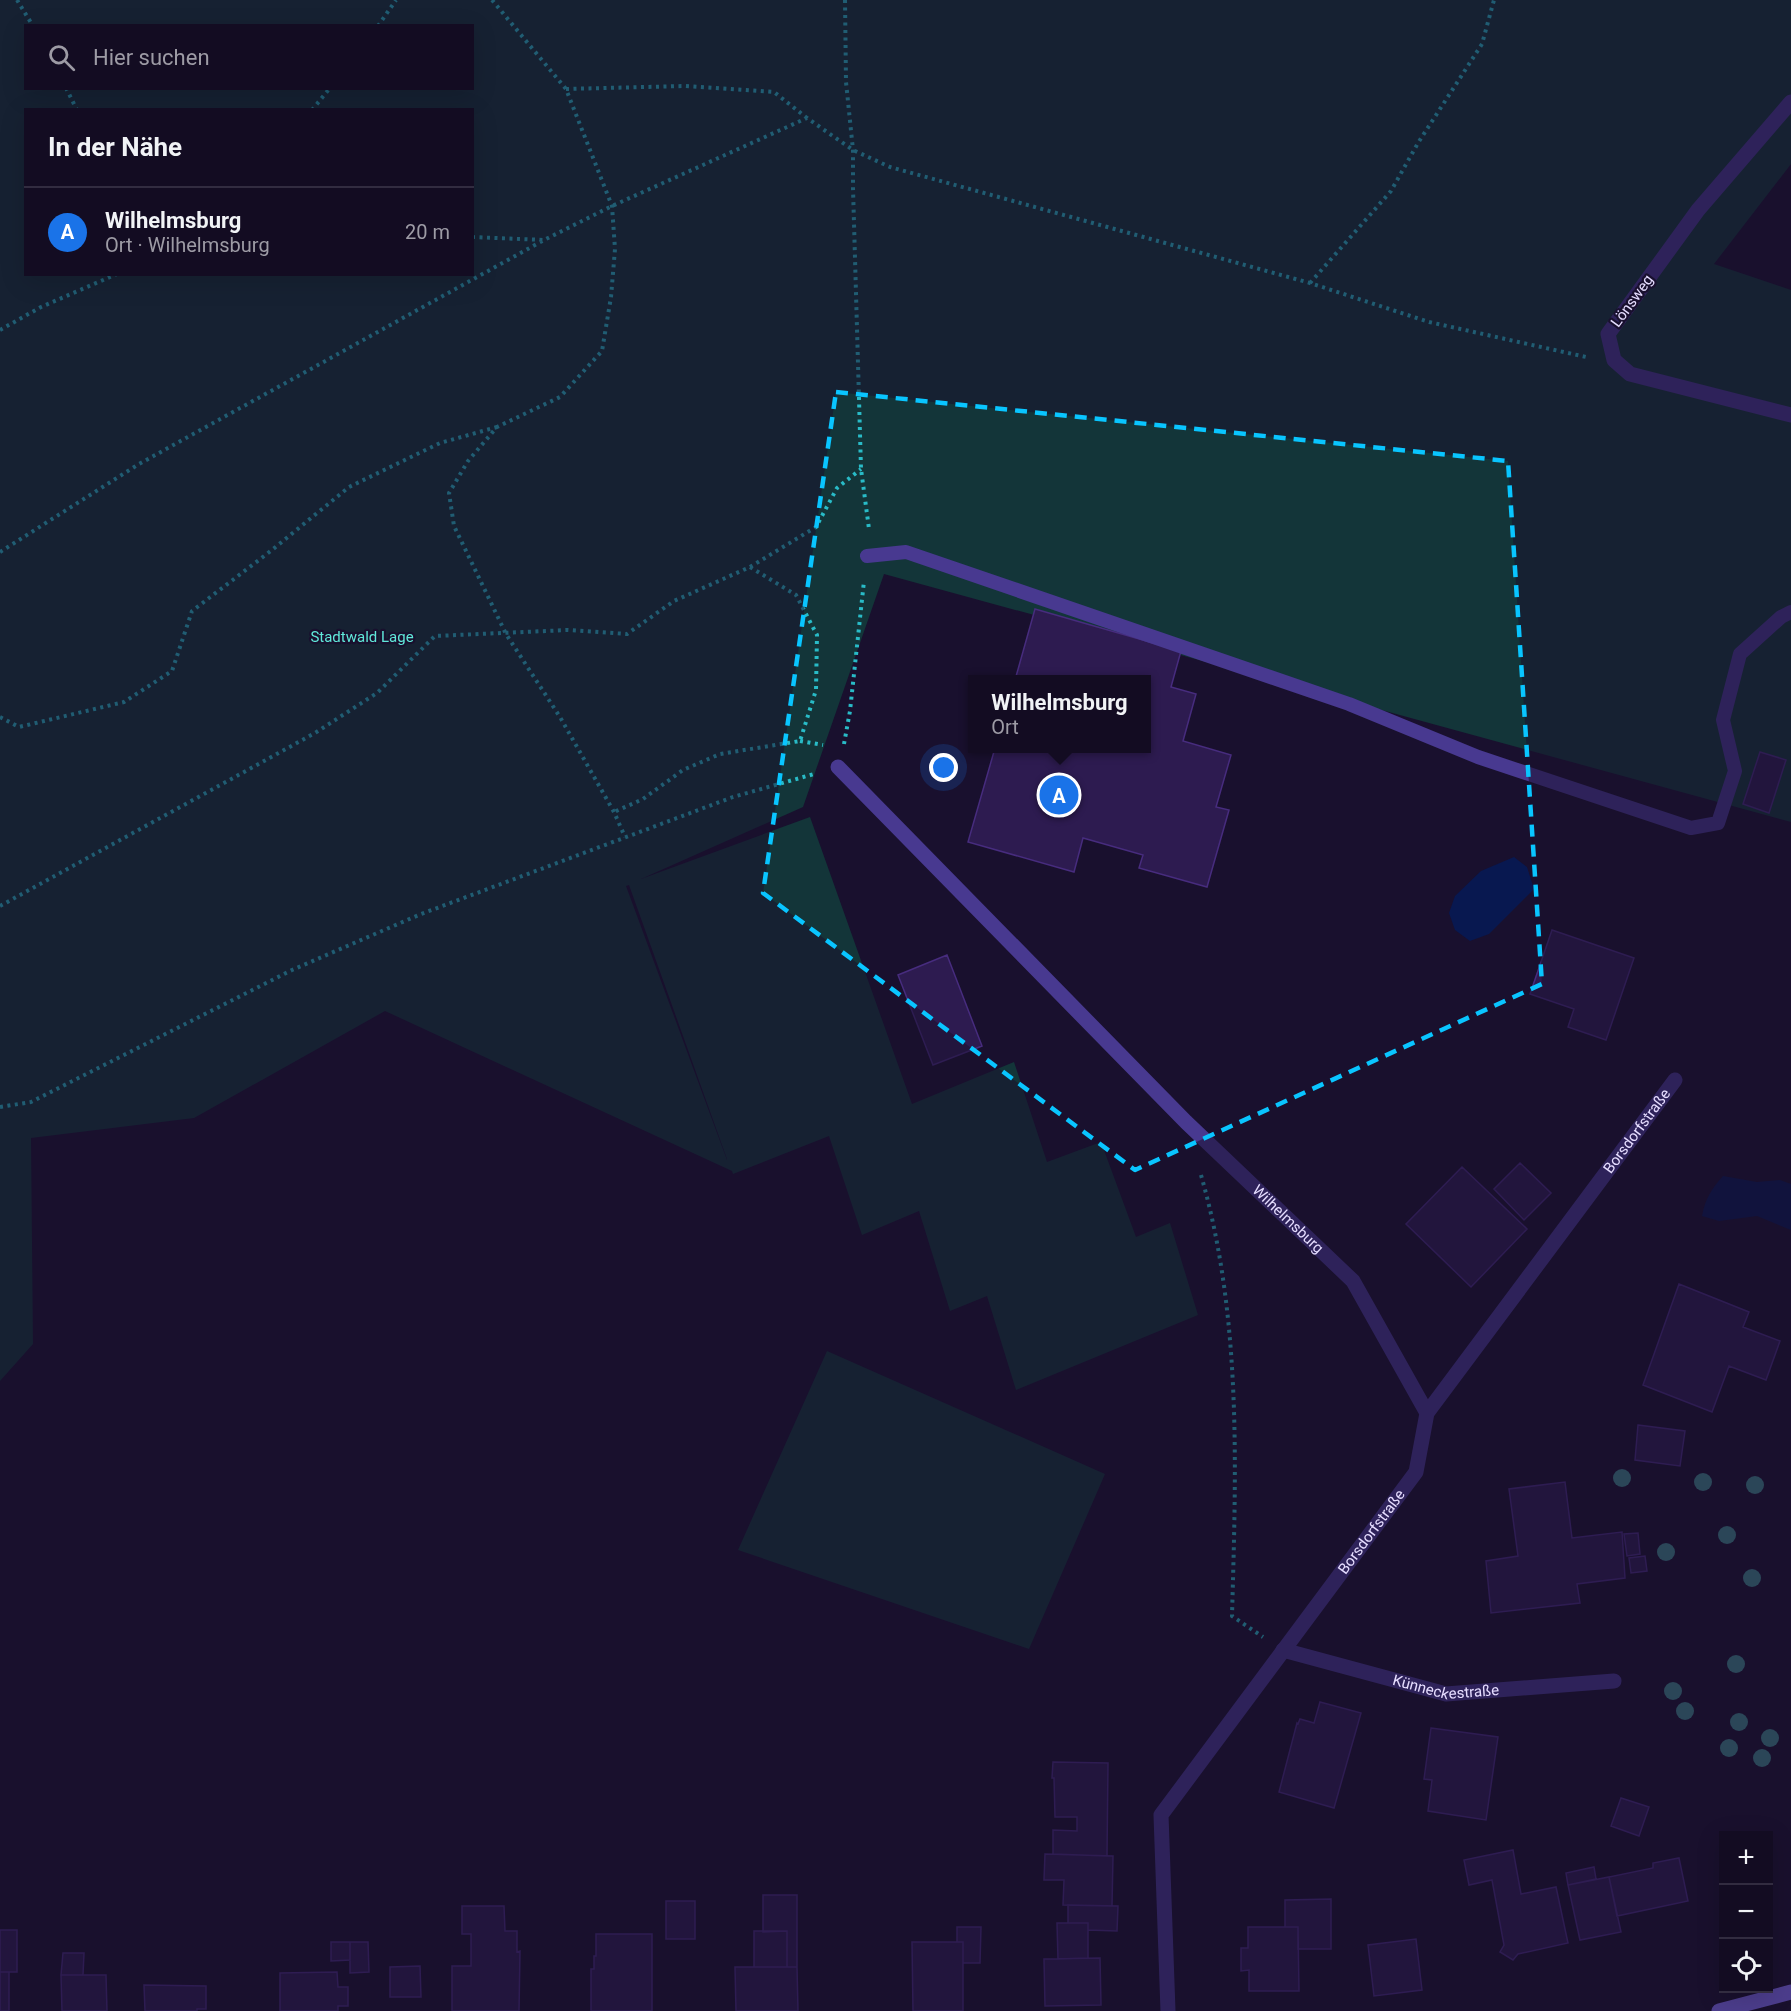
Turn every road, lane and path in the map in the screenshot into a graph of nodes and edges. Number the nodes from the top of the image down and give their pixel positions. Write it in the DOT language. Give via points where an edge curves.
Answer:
graph roads {
  1 [pos="17,0"];
  2 [pos="396,0"];
  3 [pos="492,0"];
  4 [pos="845,0"];
  5 [pos="1494,0"];
  6 [pos="32,24"];
  7 [pos="379,24"];
  8 [pos="566,89"];
  9 [pos="67,90"];
  10 [pos="328,90"];
  11 [pos="1791,102"];
  12 [pos="76,108"];
  13 [pos="314,108"];
  14 [pos="807,118"];
  15 [pos="853,150"];
  16 [pos="612,206"];
  17 [pos="474,237"];
  18 [pos="544,240"];
  19 [pos="112,276"];
  20 [pos="1310,283"];
  21 [pos="0,330"];
  22 [pos="1614,360"];
  23 [pos="1791,415"];
  24 [pos="497,427"];
  25 [pos="861,469"];
  26 [pos="0,552"];
  27 [pos="867,556"];
  28 [pos="750,567"];
  29 [pos="1791,612"];
  30 [pos="506,634"];
  31 [pos="0,717"];
  32 [pos="838,767"];
  33 [pos="614,812"];
  34 [pos="625,837"];
  35 [pos="0,906"];
  36 [pos="1675,1080"];
  37 [pos="0,1107"];
  38 [pos="1186,1122"];
  39 [pos="1427,1413"];
  40 [pos="1283,1650"];
  41 [pos="1614,1681"];
  42 [pos="1791,1992"];
  43 [pos="1168,2011"];
  44 [pos="1719,2011"];
  1 -- 6 [label="path"];
  2 -- 7 [label="path"];
  3 -- 8 [label="path"];
  4 -- 15 [label="path" via="846,82"];
  5 -- 20 [label="path" via="1482,44 1391,191"];
  8 -- 14 [label="path" via="685,86 774,92"];
  8 -- 16 [label="path"];
  9 -- 12 [label="path"];
  10 -- 13 [label="path"];
  11 -- 22 [label="street, Lönsweg" via="1698,210 1608,334"];
  14 -- 15 [label="path"];
  14 -- 16 [label="path"];
  15 -- 20 [label="path" via="890,167"];
  15 -- 25 [label="path"];
  16 -- 18 [label="path"];
  16 -- 24 [label="path" via="615,249 602,351 560,397"];
  17 -- 18 [label="path"];
  18 -- 26 [label="path" via="140,464"];
  19 -- 21 [label="path"];
  20 -- 22 [label="path" via="1429,322 1583,357"];
  22 -- 23 [label="street" via="1630,374"];
  24 -- 30 [label="path" via="468,461 450,493 454,526"];
  24 -- 31 [label="path" via="440,443 349,487 192,611 172,671 124,702 19,727"];
  25 -- 27 [label="path" via="869,537"];
  25 -- 28 [label="path" via="837,488 816,527"];
  27 -- 29 [label="lane" via="906,552 1349,704 1478,757 1691,828 1718,823 1735,771 1723,720 1740,654"];
  27 -- 32 [label="path" via="850,711"];
  28 -- 30 [label="path" via="675,601 627,634 568,630"];
  28 -- 33 [label="path" via="796,595 817,636 816,690 800,741 720,754 683,770 643,799"];
  30 -- 33 [label="path" via="560,717"];
  30 -- 35 [label="path" via="435,636 378,693 315,733"];
  32 -- 34 [label="path" via="733,797"];
  32 -- 38 [label="street, Wilhelmsburg"];
  33 -- 34 [label="path"];
  34 -- 37 [label="path" via="421,914 292,970 31,1102"];
  36 -- 39 [label="street, Borsdorfstraße"];
  38 -- 39 [label="street, Wilhelmsburg" via="1353,1281"];
  38 -- 40 [label="path" via="1213,1216 1231,1334 1236,1489 1232,1616"];
  39 -- 40 [label="street, Borsdorfstraße" via="1416,1472"];
  40 -- 41 [label="street, Künneckestraße" via="1446,1694"];
  40 -- 43 [label="street, Borsdorfstraße" via="1161,1815"];
  42 -- 44 [label="street"];
}
